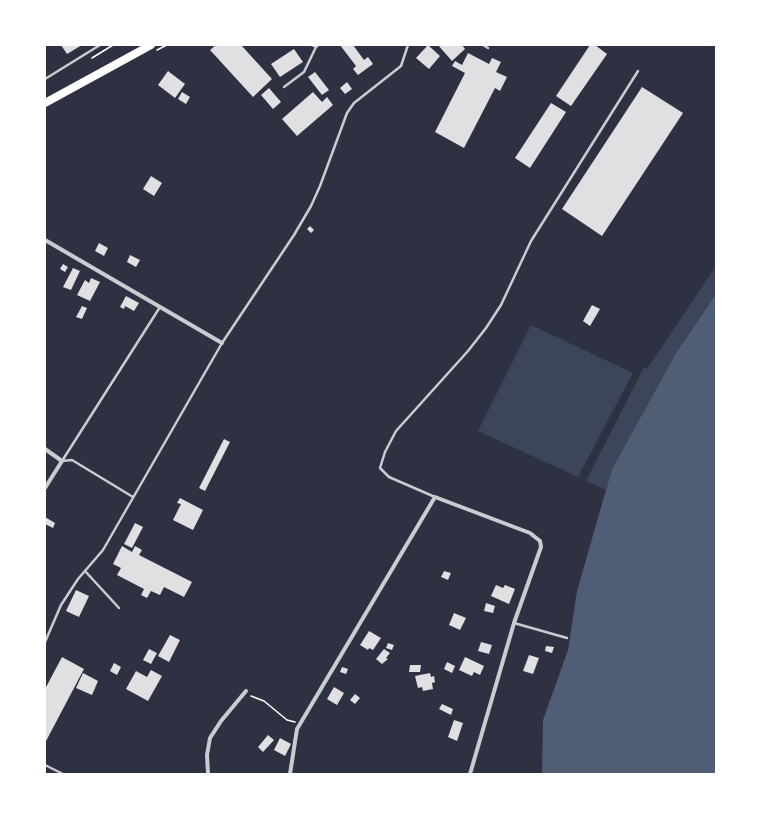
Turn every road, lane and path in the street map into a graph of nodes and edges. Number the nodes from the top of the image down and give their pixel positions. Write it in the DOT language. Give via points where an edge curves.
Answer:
graph roads {
  1 [pos="100,45"];
  2 [pos="151,45"];
  3 [pos="312,45"];
  4 [pos="408,45"];
  5 [pos="483,45"];
  6 [pos="317,46"];
  7 [pos="138,48"];
  8 [pos="488,48"];
  9 [pos="638,71"];
  10 [pos="45,79"];
  11 [pos="284,87"];
  12 [pos="45,103"];
  13 [pos="45,240"];
  14 [pos="160,307"];
  15 [pos="222,343"];
  16 [pos="45,449"];
  17 [pos="62,461"];
  18 [pos="45,488"];
  19 [pos="132,497"];
  20 [pos="435,497"];
  21 [pos="85,571"];
  22 [pos="119,608"];
  23 [pos="514,623"];
  24 [pos="567,638"];
  25 [pos="45,642"];
  26 [pos="245,692"];
  27 [pos="301,723"];
  28 [pos="45,765"];
  29 [pos="63,774"];
  30 [pos="208,774"];
  31 [pos="290,774"];
  32 [pos="470,774"];
  1 -- 10 [label="lane"];
  2 -- 7 [label="highway"];
  3 -- 6 [label="lane"];
  4 -- 15 [label="lane" via="401,66 354,103 347,113 311,206"];
  5 -- 8 [label="lane"];
  6 -- 11 [label="lane" via="304,72"];
  7 -- 12 [label="highway"];
  9 -- 20 [label="lane" via="531,241 501,305 486,328 396,431 385,452 380,468 389,477"];
  13 -- 14 [label="street"];
  14 -- 15 [label="street"];
  14 -- 17 [label="lane"];
  15 -- 19 [label="lane"];
  16 -- 17 [label="street"];
  17 -- 18 [label="street"];
  17 -- 19 [label="lane" via="72,460"];
  19 -- 21 [label="lane" via="103,550"];
  20 -- 23 [label="street" via="530,533 540,541 541,547"];
  20 -- 27 [label="street"];
  21 -- 22 [label="lane"];
  21 -- 25 [label="lane" via="61,605"];
  23 -- 24 [label="lane"];
  23 -- 32 [label="street"];
  26 -- 27 [label="path" via="264,701 287,720"];
  26 -- 30 [label="street" via="210,738"];
  27 -- 31 [label="street" via="297,729"];
  28 -- 29 [label="lane"];
}
